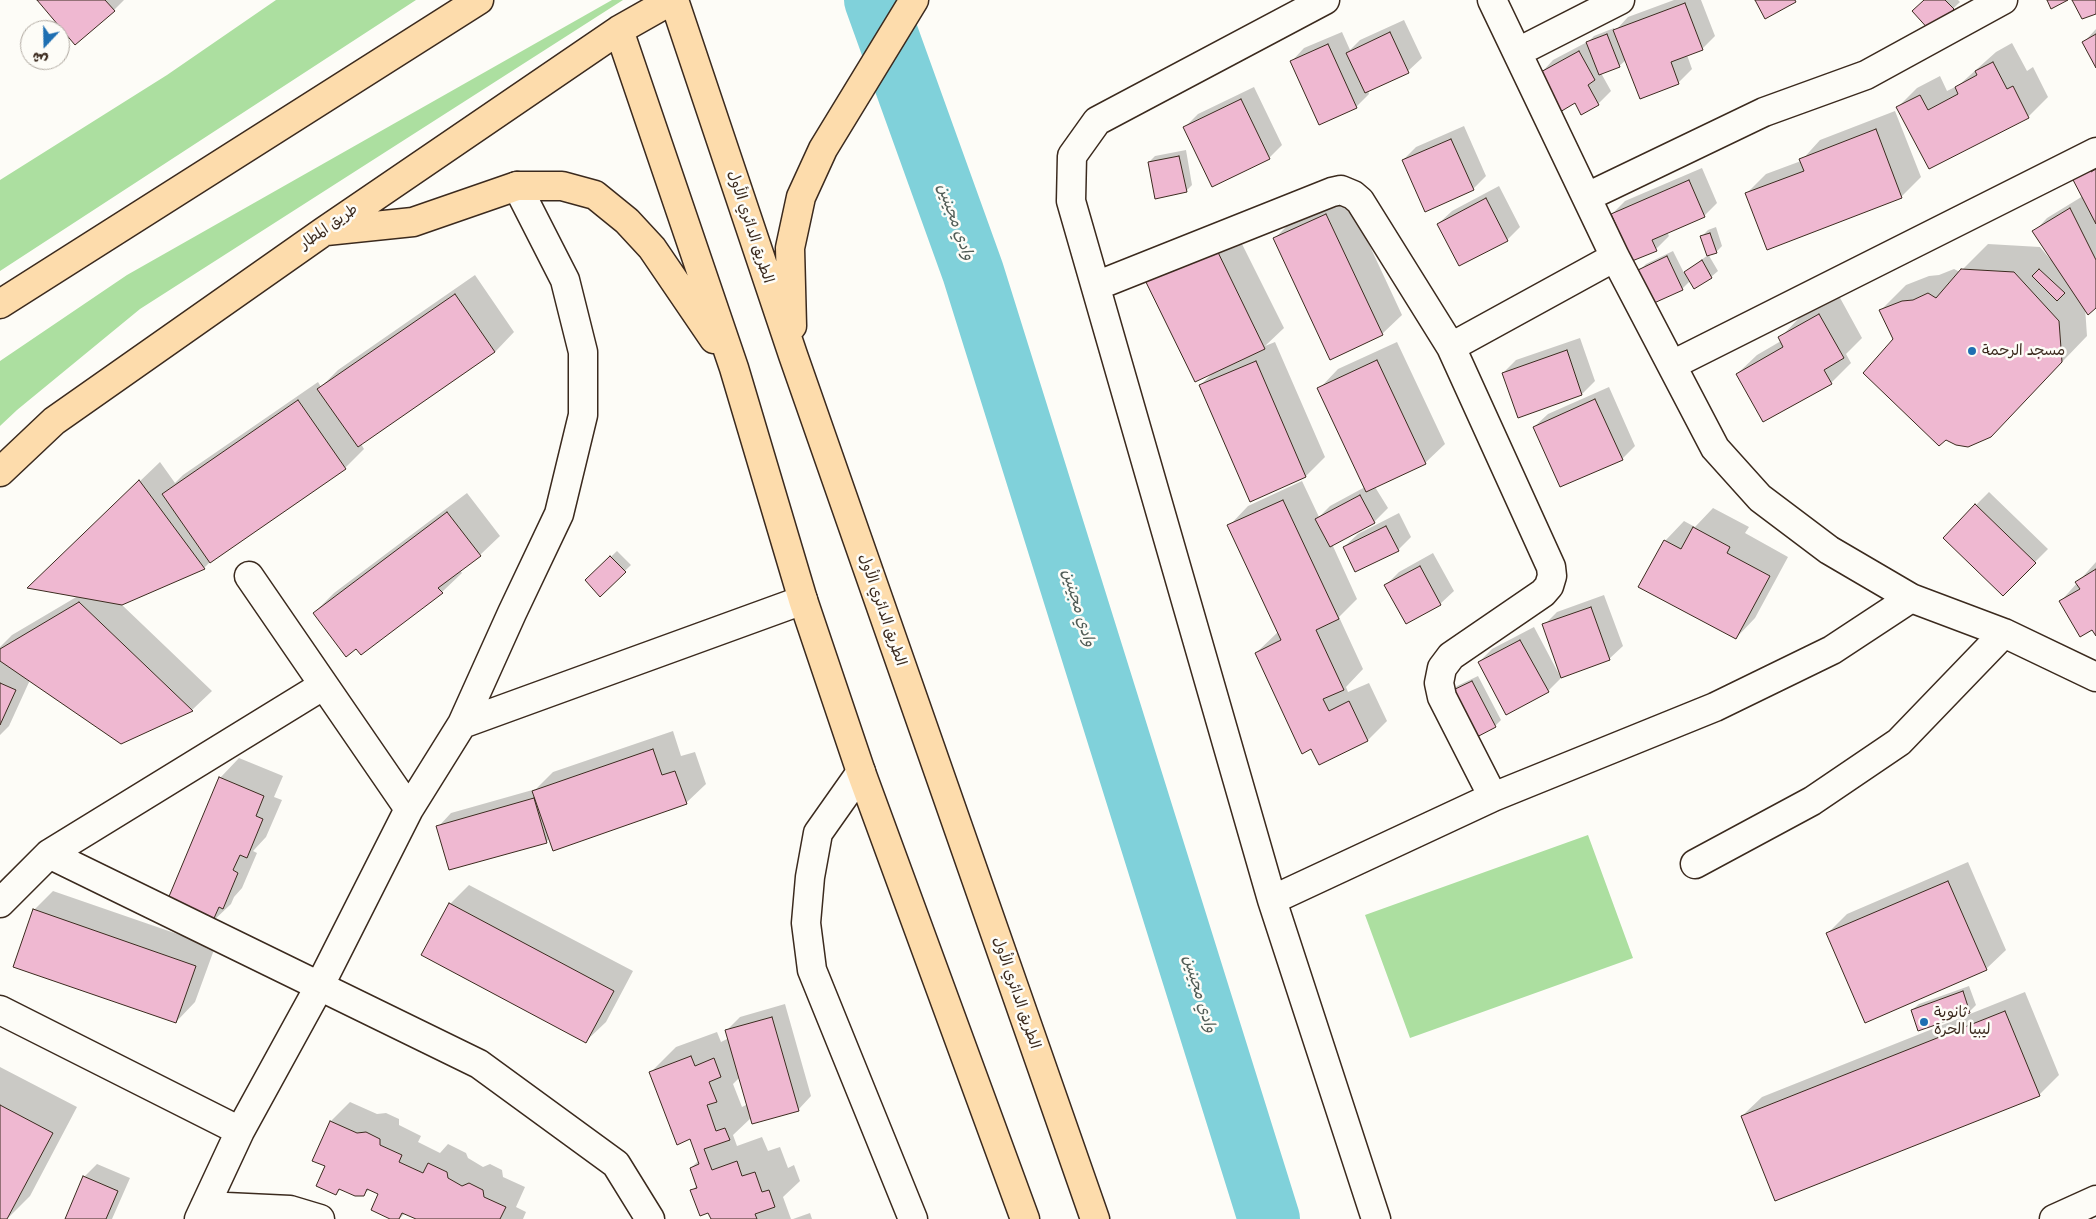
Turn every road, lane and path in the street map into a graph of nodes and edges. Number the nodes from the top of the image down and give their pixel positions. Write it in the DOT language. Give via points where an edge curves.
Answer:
graph roads {
  1 [pos="479,0"];
  2 [pos="673,0"];
  3 [pos="914,0"];
  4 [pos="1325,0"];
  5 [pos="1492,0"];
  6 [pos="1620,0"];
  7 [pos="2004,0"];
  8 [pos="619,30"];
  9 [pos="1518,52"];
  10 [pos="2096,152"];
  11 [pos="517,186"];
  12 [pos="1587,197"];
  13 [pos="322,232"];
  14 [pos="1614,256"];
  15 [pos="1096,286"];
  16 [pos="0,304"];
  17 [pos="1451,347"];
  18 [pos="793,355"];
  19 [pos="1672,365"];
  20 [pos="734,368"];
  21 [pos="0,472"];
  22 [pos="249,576"];
  23 [pos="1911,598"];
  24 [pos="803,600"];
  25 [pos="2004,634"];
  26 [pos="2096,677"];
  27 [pos="324,685"];
  28 [pos="462,724"];
  29 [pos="861,772"];
  30 [pos="1493,797"];
  31 [pos="409,809"];
  32 [pos="49,854"];
  33 [pos="1695,864"];
  34 [pos="1272,900"];
  35 [pos="0,903"];
  36 [pos="319,987"];
  37 [pos="0,1010"];
  38 [pos="240,1131"];
  39 [pos="2096,1200"];
  40 [pos="202,1213"];
  41 [pos="320,1219"];
  42 [pos="650,1219"];
  43 [pos="913,1219"];
  44 [pos="1025,1219"];
  45 [pos="1095,1219"];
  46 [pos="1376,1219"];
  47 [pos="2054,1219"];
  1 -- 16 [label="highway"];
  2 -- 8 [label="highway, طريق المطار"];
  2 -- 18 [label="highway, الطريق الدائري الأول"];
  3 -- 18 [label="highway" via="822,148 801,196 790,248"];
  4 -- 15 [label="street" via="1097,121 1072,156 1071,201"];
  5 -- 9 [label="street"];
  6 -- 9 [label="street"];
  7 -- 12 [label="street" via="1866,75 1764,112"];
  8 -- 13 [label="highway, طريق المطار"];
  8 -- 20 [label="highway"];
  9 -- 12 [label="street"];
  10 -- 19 [label="street"];
  11 -- 13 [label="highway" via="413,222"];
  11 -- 20 [label="highway" via="562,186 595,196 627,221 652,248"];
  11 -- 28 [label="street" via="565,280 583,352 583,415 559,514"];
  12 -- 14 [label="street"];
  13 -- 21 [label="highway, طريق المطار" via="54,421"];
  14 -- 17 [label="street"];
  14 -- 19 [label="street"];
  15 -- 17 [label="street" via="1341,190 1360,201"];
  15 -- 34 [label="street"];
  17 -- 30 [label="street" via="1551,567 1549,586 1543,593 1451,656 1442,668 1439,683 1442,697"];
  18 -- 45 [label="highway, الطريق الدائري الأول"];
  19 -- 23 [label="street" via="1715,448 1760,498 1829,550"];
  20 -- 24 [label="highway"];
  22 -- 27 [label="street"];
  23 -- 25 [label="street"];
  23 -- 30 [label="street" via="1832,650 1715,707"];
  24 -- 28 [label="street"];
  24 -- 29 [label="highway"];
  25 -- 26 [label="street"];
  25 -- 33 [label="street" via="1900,742 1812,801"];
  27 -- 31 [label="street"];
  27 -- 32 [label="street"];
  28 -- 31 [label="street"];
  29 -- 43 [label="street" via="818,833 806,923 812,970"];
  29 -- 44 [label="highway"];
  30 -- 34 [label="street"];
  31 -- 36 [label="street"];
  32 -- 35 [label="street"];
  32 -- 36 [label="street"];
  34 -- 46 [label="street"];
  36 -- 38 [label="street"];
  36 -- 42 [label="street" via="479,1064 616,1164"];
  37 -- 38 [label="street"];
  38 -- 40 [label="street"];
  39 -- 47 [label="street"];
  40 -- 41 [label="street" via="290,1210"];
}
